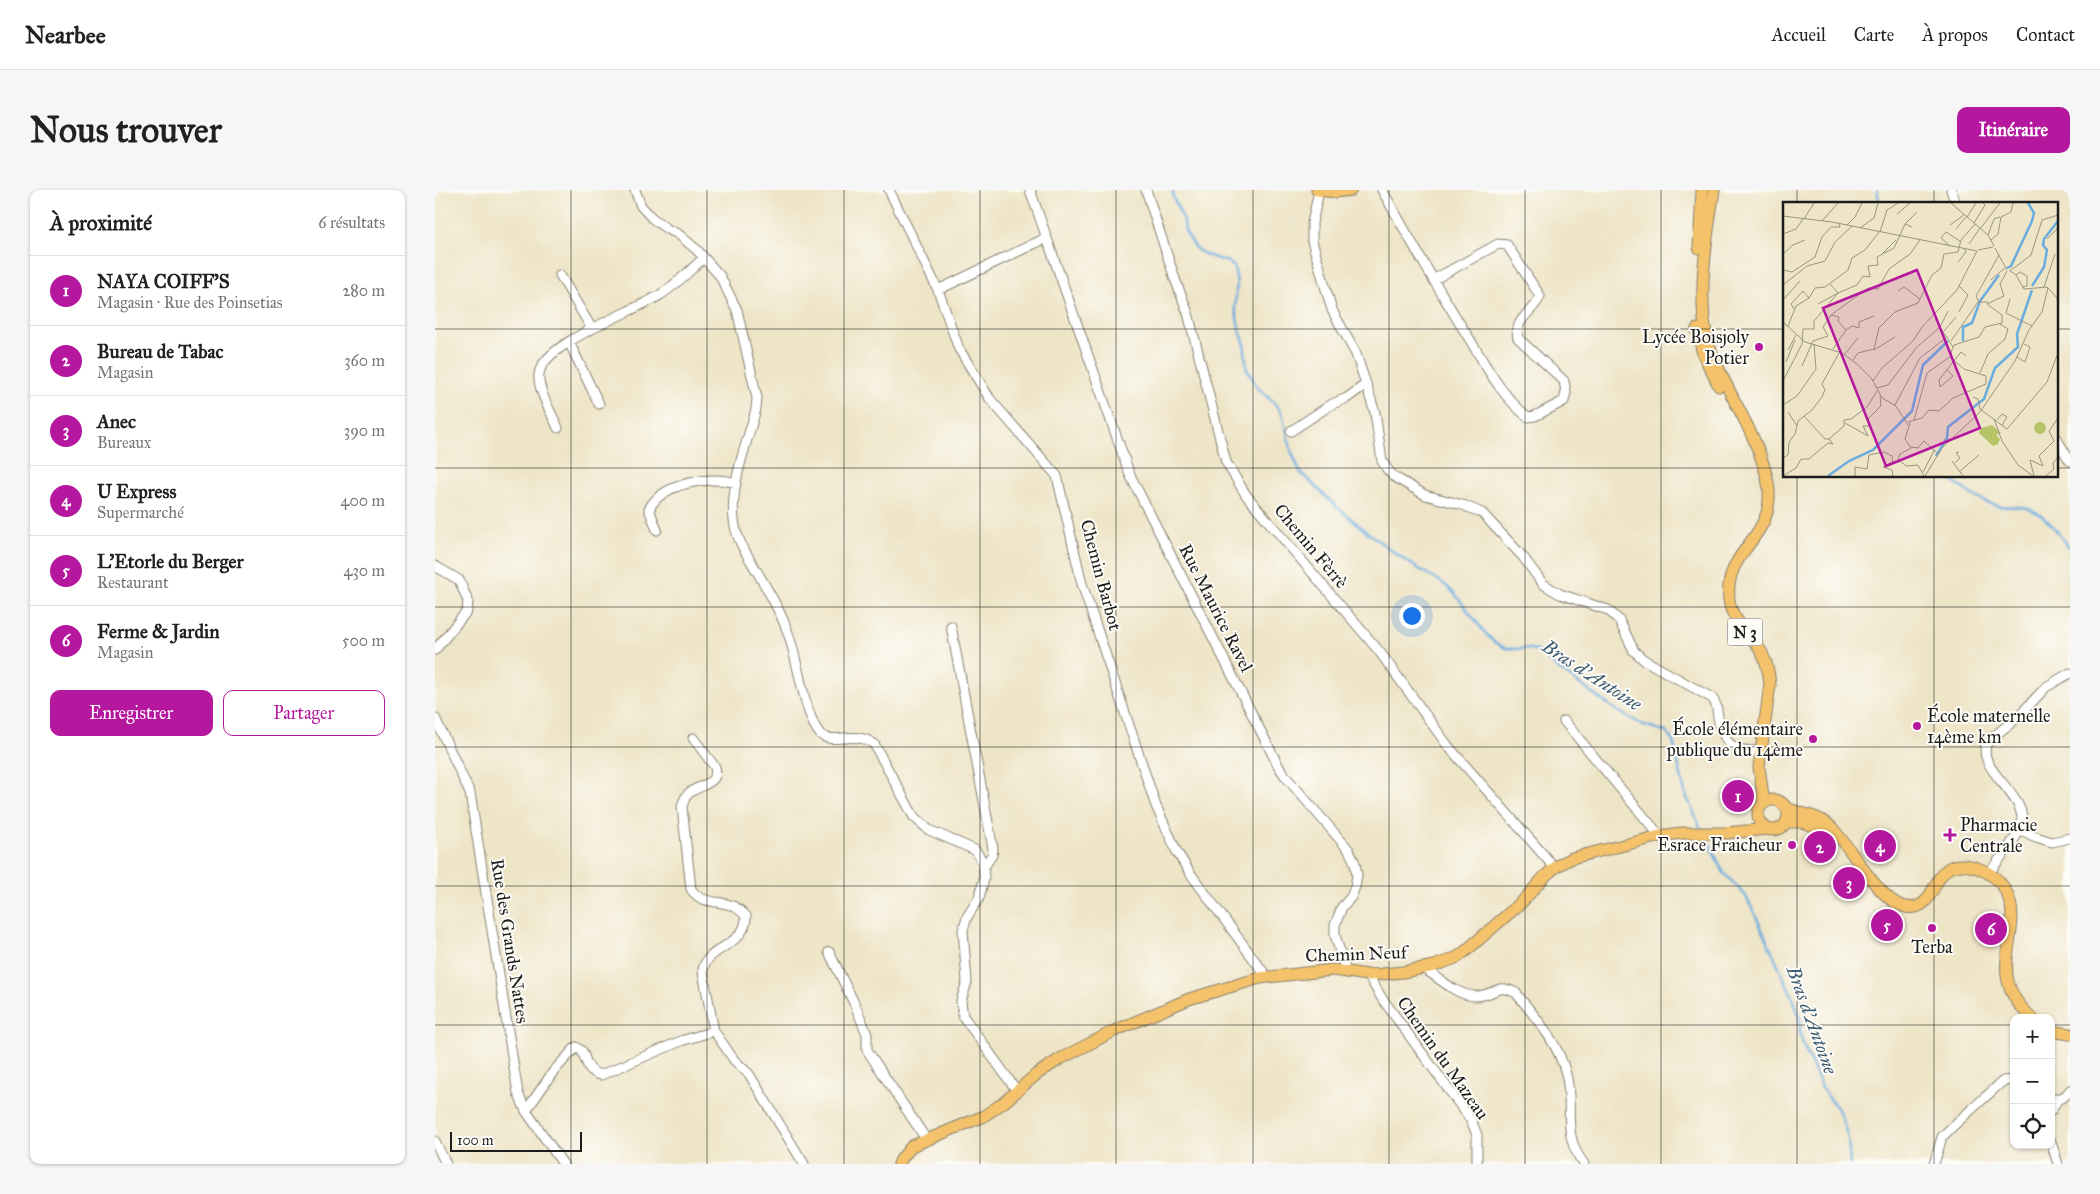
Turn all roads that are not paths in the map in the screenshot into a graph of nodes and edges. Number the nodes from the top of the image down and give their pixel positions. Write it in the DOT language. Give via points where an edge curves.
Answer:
graph roads {
  1 [pos="635,190"];
  2 [pos="889,190"];
  3 [pos="1031,190"];
  4 [pos="1146,190"];
  5 [pos="1351,190"];
  6 [pos="1382,190"];
  7 [pos="1703,190"];
  8 [pos="1714,190"];
  9 [pos="1951,190"];
  10 [pos="1318,191"];
  11 [pos="1955,202"];
  12 [pos="1046,238"];
  13 [pos="704,258"];
  14 [pos="560,275"];
  15 [pos="1433,280"];
  16 [pos="938,290"];
  17 [pos="592,328"];
  18 [pos="569,342"];
  19 [pos="1366,384"];
  20 [pos="599,404"];
  21 [pos="558,428"];
  22 [pos="1291,431"];
  23 [pos="2057,440"];
  24 [pos="2070,460"];
  25 [pos="736,483"];
  26 [pos="1768,486"];
  27 [pos="657,530"];
  28 [pos="435,566"];
  29 [pos="951,626"];
  30 [pos="435,650"];
  31 [pos="2070,673"];
  32 [pos="435,718"];
  33 [pos="1564,722"];
  34 [pos="693,738"];
  35 [pos="1761,754"];
  36 [pos="1764,803"];
  37 [pos="1783,804"];
  38 [pos="1758,816"];
  39 [pos="1787,822"];
  40 [pos="1768,829"];
  41 [pos="2020,829"];
  42 [pos="1733,833"];
  43 [pos="1836,834"];
  44 [pos="1660,836"];
  45 [pos="2070,838"];
  46 [pos="984,867"];
  47 [pos="1555,868"];
  48 [pos="1989,873"];
  49 [pos="829,952"];
  50 [pos="1425,968"];
  51 [pos="1346,972"];
  52 [pos="1368,975"];
  53 [pos="1267,977"];
  54 [pos="2028,1014"];
  55 [pos="714,1031"];
  56 [pos="2055,1032"];
  57 [pos="2070,1034"];
  58 [pos="2010,1080"];
  59 [pos="2070,1090"];
  60 [pos="1017,1091"];
  61 [pos="2055,1100"];
  62 [pos="526,1111"];
  63 [pos="926,1139"];
  64 [pos="435,1141"];
  65 [pos="2053,1149"];
  66 [pos="446,1164"];
  67 [pos="563,1164"];
  68 [pos="805,1164"];
  69 [pos="899,1164"];
  70 [pos="1477,1164"];
  71 [pos="1583,1164"];
  72 [pos="1934,1164"];
  73 [pos="2058,1164"];
  1 -- 13 [label="street" via="641,206 651,218 678,234"];
  2 -- 16 [label="street, Chemin Barbot"];
  3 -- 12 [label="street, Rue Maurice Ravel"];
  4 -- 47 [label="street, Chemin Fèrrè" via="1188,313 1222,450 1231,473 1379,651 1448,746"];
  5 -- 10 [label="main road"];
  6 -- 15 [label="street"];
  7 -- 26 [label="main road, N 3" via="1695,318 1698,335 1703,354"];
  8 -- 26 [label="main road, N 3" via="1708,229 1703,324 1710,348 1761,458"];
  9 -- 11 [label="street"];
  10 -- 19 [label="street" via="1312,241 1332,310 1355,354"];
  12 -- 16 [label="street"];
  12 -- 51 [label="street, Rue Maurice Ravel" via="1130,475 1279,767 1353,856 1357,875 1355,887 1335,925"];
  13 -- 17 [label="street" via="661,294"];
  13 -- 25 [label="street" via="720,276 737,310 757,398"];
  14 -- 17 [label="street"];
  15 -- 15 [label="street" via="1498,244 1507,245 1540,296 1518,326 1518,338 1564,381 1564,402 1528,417 1516,407 1498,386"];
  16 -- 53 [label="street, Chemin Barbot" via="959,349 990,399 1057,476 1082,584 1166,830 1190,873"];
  17 -- 18 [label="street"];
  18 -- 20 [label="street"];
  18 -- 21 [label="street" via="545,361 539,375 539,383"];
  19 -- 22 [label="street"];
  19 -- 35 [label="street" via="1375,413 1382,461 1393,476 1425,495 1463,504 1482,513 1543,584 1560,594 1608,610 1619,620 1634,651 1644,660 1712,698 1730,746"];
  23 -- 24 [label="street"];
  25 -- 27 [label="street" via="723,479 704,480 658,496 649,509"];
  25 -- 46 [label="street" via="733,506 735,532 775,600 788,631 816,729 823,736 856,736 874,744 915,817 929,830 975,850 982,857"];
  26 -- 35 [label="main road, N 3" via="1769,504 1762,526 1736,563 1729,586 1730,606 1737,622 1758,646 1769,671"];
  28 -- 30 [label="street" via="459,580 468,601 467,611"];
  29 -- 46 [label="street" via="993,849"];
  31 -- 41 [label="street" via="2046,687 2017,718 1988,741 1984,749 1985,759 2015,798 2022,819"];
  32 -- 62 [label="street, Rue des Grands Nattes" via="470,793 518,1094"];
  33 -- 44 [label="street"];
  34 -- 55 [label="street" via="716,771 714,779 686,796 682,807 688,881 701,899 731,904 746,916 744,929 738,936 704,964"];
  35 -- 36 [label="main road, N 3" via="1759,766"];
  35 -- 37 [label="main road, N 3" via="1769,786"];
  36 -- 37 [label="main road" via="1771,800"];
  36 -- 38 [label="main road"];
  37 -- 39 [label="main road, N 3"];
  37 -- 43 [label="main road" via="1819,818"];
  38 -- 40 [label="main road"];
  38 -- 42 [label="main road"];
  39 -- 40 [label="main road" via="1781,828"];
  39 -- 43 [label="main road" via="1802,822"];
  40 -- 42 [label="main road, Chemin Neuf"];
  41 -- 45 [label="street" via="2052,842"];
  41 -- 48 [label="street"];
  42 -- 44 [label="main road, Chemin Neuf"];
  43 -- 48 [label="main road" via="1882,892 1895,904 1906,908 1914,908 1929,898 1939,877 1954,866 1965,865"];
  44 -- 47 [label="main road, Chemin Neuf" via="1572,858"];
  46 -- 60 [label="street" via="979,898 963,930 967,982 960,1007 963,1016"];
  47 -- 50 [label="main road, Chemin Neuf" via="1522,902 1458,957"];
  48 -- 54 [label="main road" via="2005,890 2010,901 2007,978 2012,994"];
  49 -- 63 [label="street" via="867,1034 867,1050"];
  50 -- 52 [label="main road, Chemin Neuf"];
  50 -- 71 [label="street" via="1464,994 1487,995 1500,988 1516,993 1556,1045 1567,1076 1570,1137"];
  51 -- 52 [label="main road, Chemin Neuf"];
  51 -- 53 [label="main road, Chemin Neuf" via="1333,970"];
  52 -- 70 [label="street, Chemin du Mazeau" via="1471,1120 1477,1135"];
  53 -- 60 [label="main road, Chemin Neuf" via="1189,999 1114,1031 1049,1066"];
  55 -- 62 [label="street" via="681,1041 601,1075 588,1068 582,1050 576,1047 553,1072"];
  55 -- 68 [label="street" via="734,1060 749,1074"];
  56 -- 57 [label="main road"];
  58 -- 72 [label="street" via="2003,1081 1942,1137"];
  59 -- 61 [label="street"];
  60 -- 63 [label="main road, Chemin Neuf" via="984,1116"];
  62 -- 67 [label="street, Rue des Grands Nattes"];
  63 -- 69 [label="main road, Chemin Neuf" via="911,1146"];
  64 -- 66 [label="street"];
  65 -- 73 [label="street"];
}
